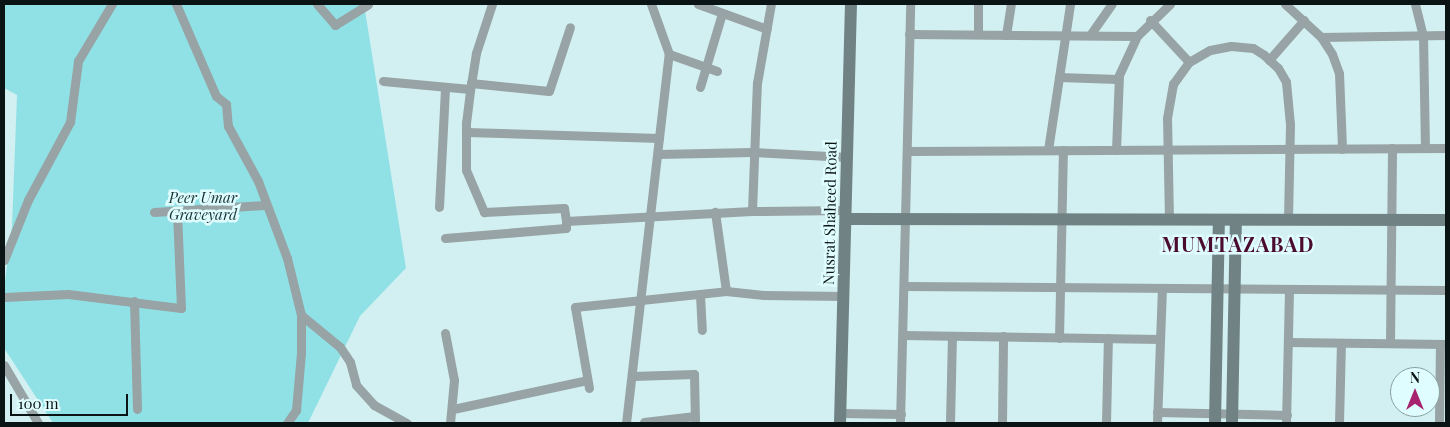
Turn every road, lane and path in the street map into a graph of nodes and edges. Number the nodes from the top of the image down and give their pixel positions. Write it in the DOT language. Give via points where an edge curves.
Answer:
graph roads {
  1 [pos="112,4"];
  2 [pos="176,4"];
  3 [pos="317,4"];
  4 [pos="368,4"];
  5 [pos="492,4"];
  6 [pos="651,4"];
  7 [pos="698,4"];
  8 [pos="771,4"];
  9 [pos="851,4"];
  10 [pos="910,4"];
  11 [pos="978,4"];
  12 [pos="1010,4"];
  13 [pos="1070,4"];
  14 [pos="1112,4"];
  15 [pos="1285,4"];
  16 [pos="1415,4"];
  17 [pos="1166,5"];
  18 [pos="1297,8"];
  19 [pos="722,13"];
  20 [pos="1150,20"];
  21 [pos="1304,20"];
  22 [pos="570,27"];
  23 [pos="767,29"];
  24 [pos="909,34"];
  25 [pos="978,34"];
  26 [pos="1006,35"];
  27 [pos="1066,35"];
  28 [pos="1090,35"];
  29 [pos="1423,35"];
  30 [pos="1446,35"];
  31 [pos="1136,36"];
  32 [pos="1320,37"];
  33 [pos="669,54"];
  34 [pos="1269,60"];
  35 [pos="1189,62"];
  36 [pos="707,66"];
  37 [pos="717,71"];
  38 [pos="1059,77"];
  39 [pos="1118,79"];
  40 [pos="383,81"];
  41 [pos="471,86"];
  42 [pos="445,87"];
  43 [pos="700,87"];
  44 [pos="466,132"];
  45 [pos="659,138"];
  46 [pos="1392,148"];
  47 [pos="1424,148"];
  48 [pos="1446,148"];
  49 [pos="1288,149"];
  50 [pos="1342,149"];
  51 [pos="1048,150"];
  52 [pos="1063,150"];
  53 [pos="1116,150"];
  54 [pos="1167,150"];
  55 [pos="907,151"];
  56 [pos="753,152"];
  57 [pos="658,154"];
  58 [pos="847,157"];
  59 [pos="265,205"];
  60 [pos="439,207"];
  61 [pos="752,210"];
  62 [pos="154,212"];
  63 [pos="176,212"];
  64 [pos="715,212"];
  65 [pos="846,214"];
  66 [pos="651,215"];
  67 [pos="905,219"];
  68 [pos="1062,219"];
  69 [pos="1392,219"];
  70 [pos="1169,220"];
  71 [pos="1220,220"];
  72 [pos="1236,220"];
  73 [pos="1288,220"];
  74 [pos="1446,220"];
  75 [pos="566,221"];
  76 [pos="445,238"];
  77 [pos="4,260"];
  78 [pos="904,286"];
  79 [pos="1060,287"];
  80 [pos="1162,288"];
  81 [pos="1218,288"];
  82 [pos="1234,289"];
  83 [pos="1290,289"];
  84 [pos="1391,290"];
  85 [pos="1446,290"];
  86 [pos="726,291"];
  87 [pos="700,294"];
  88 [pos="844,296"];
  89 [pos="4,297"];
  90 [pos="134,301"];
  91 [pos="640,303"];
  92 [pos="301,315"];
  93 [pos="702,330"];
  94 [pos="445,333"];
  95 [pos="903,335"];
  96 [pos="952,336"];
  97 [pos="1003,336"];
  98 [pos="1059,338"];
  99 [pos="1108,338"];
  100 [pos="1160,339"];
  101 [pos="1288,342"];
  102 [pos="1341,343"];
  103 [pos="1390,343"];
  104 [pos="1443,344"];
  105 [pos="4,365"];
  106 [pos="633,376"];
  107 [pos="137,409"];
  108 [pos="453,409"];
  109 [pos="1157,412"];
  110 [pos="840,418"];
  111 [pos="1215,418"];
  112 [pos="1232,418"];
  113 [pos="900,419"];
  114 [pos="1286,419"];
  115 [pos="695,420"];
  116 [pos="644,422"];
  117 [pos="38,423"];
  118 [pos="286,423"];
  119 [pos="406,423"];
  120 [pos="450,423"];
  121 [pos="626,423"];
  122 [pos="950,423"];
  123 [pos="1002,423"];
  124 [pos="1106,423"];
  125 [pos="1157,423"];
  126 [pos="1339,423"];
  127 [pos="1439,423"];
  1 -- 77 [label="street" via="78,61 70,122 28,200"];
  2 -- 59 [label="street" via="216,96 226,104 228,126 258,181"];
  3 -- 4 [label="street" via="335,25"];
  5 -- 41 [label="street" via="476,53"];
  6 -- 33 [label="street"];
  7 -- 19 [label="street"];
  8 -- 23 [label="street"];
  9 -- 58 [label="street, Nusrat Shaheed Road"];
  10 -- 24 [label="street"];
  11 -- 25 [label="street"];
  12 -- 26 [label="street"];
  13 -- 27 [label="street"];
  14 -- 28 [label="street"];
  15 -- 18 [label="street"];
  16 -- 29 [label="street"];
  17 -- 20 [label="street"];
  18 -- 21 [label="street"];
  19 -- 23 [label="street"];
  19 -- 36 [label="street"];
  20 -- 31 [label="street"];
  20 -- 35 [label="street"];
  21 -- 32 [label="street"];
  21 -- 34 [label="street"];
  22 -- 41 [label="street" via="549,91"];
  23 -- 56 [label="street" via="757,83"];
  24 -- 25 [label="street"];
  24 -- 55 [label="street"];
  25 -- 26 [label="street"];
  26 -- 27 [label="street"];
  27 -- 28 [label="street"];
  27 -- 38 [label="street"];
  28 -- 31 [label="street"];
  29 -- 30 [label="street"];
  29 -- 32 [label="street"];
  29 -- 47 [label="street"];
  31 -- 39 [label="street"];
  32 -- 50 [label="street" via="1332,54 1338,73"];
  33 -- 36 [label="street"];
  33 -- 45 [label="street"];
  34 -- 35 [label="street" via="1253,48 1231,46 1210,50"];
  34 -- 49 [label="street" via="1286,82 1290,98"];
  35 -- 54 [label="street" via="1173,84 1169,99"];
  36 -- 37 [label="street"];
  36 -- 43 [label="street"];
  38 -- 39 [label="street"];
  38 -- 51 [label="street"];
  39 -- 53 [label="street"];
  40 -- 42 [label="street"];
  41 -- 42 [label="street"];
  41 -- 44 [label="street"];
  42 -- 60 [label="street"];
  44 -- 45 [label="street"];
  44 -- 75 [label="street" via="466,170 484,212 564,208"];
  45 -- 57 [label="street"];
  46 -- 47 [label="street"];
  46 -- 50 [label="street"];
  46 -- 69 [label="street"];
  47 -- 48 [label="street"];
  49 -- 50 [label="street"];
  49 -- 54 [label="street"];
  49 -- 73 [label="street"];
  51 -- 52 [label="street"];
  51 -- 55 [label="street"];
  52 -- 53 [label="street"];
  52 -- 68 [label="street"];
  53 -- 54 [label="street"];
  54 -- 70 [label="street"];
  55 -- 67 [label="street"];
  56 -- 57 [label="street"];
  56 -- 58 [label="street"];
  56 -- 61 [label="street"];
  57 -- 66 [label="street"];
  58 -- 65 [label="street, Nusrat Shaheed Road"];
  59 -- 63 [label="street"];
  59 -- 92 [label="street" via="287,258"];
  61 -- 64 [label="street"];
  61 -- 65 [label="street"];
  62 -- 63 [label="street"];
  63 -- 90 [label="street" via="181,308"];
  64 -- 66 [label="street"];
  64 -- 86 [label="street"];
  65 -- 67 [label="street"];
  65 -- 88 [label="street, Nusrat Shaheed Road"];
  66 -- 75 [label="street"];
  66 -- 91 [label="street"];
  67 -- 68 [label="street"];
  67 -- 78 [label="street"];
  68 -- 70 [label="street"];
  68 -- 79 [label="street"];
  69 -- 73 [label="street"];
  69 -- 74 [label="street"];
  69 -- 84 [label="street"];
  70 -- 71 [label="street"];
  71 -- 72 [label="street"];
  71 -- 81 [label="street"];
  72 -- 73 [label="street"];
  72 -- 82 [label="street"];
  75 -- 76 [label="street" via="566,228"];
  78 -- 79 [label="street"];
  78 -- 95 [label="street"];
  79 -- 80 [label="street"];
  79 -- 98 [label="street"];
  80 -- 81 [label="street"];
  80 -- 100 [label="street"];
  81 -- 82 [label="street"];
  81 -- 111 [label="street"];
  82 -- 83 [label="street"];
  82 -- 112 [label="street"];
  83 -- 84 [label="street"];
  83 -- 101 [label="street"];
  84 -- 85 [label="street"];
  84 -- 103 [label="street"];
  86 -- 87 [label="street"];
  86 -- 88 [label="street"];
  87 -- 91 [label="street"];
  87 -- 93 [label="street"];
  88 -- 110 [label="street, Nusrat Shaheed Road"];
  89 -- 90 [label="street" via="68,294"];
  90 -- 107 [label="street"];
  91 -- 106 [label="street"];
  91 -- 108 [label="street" via="575,307 588,384"];
  92 -- 118 [label="street" via="296,410"];
  92 -- 119 [label="street" via="340,347 350,362 356,385 374,405"];
  94 -- 108 [label="street" via="454,380"];
  95 -- 96 [label="street"];
  95 -- 113 [label="street"];
  96 -- 97 [label="street"];
  96 -- 122 [label="street"];
  97 -- 98 [label="street"];
  97 -- 123 [label="street"];
  98 -- 99 [label="street"];
  99 -- 100 [label="street"];
  99 -- 124 [label="street"];
  100 -- 109 [label="street"];
  101 -- 102 [label="street"];
  101 -- 114 [label="street"];
  102 -- 103 [label="street"];
  102 -- 126 [label="street"];
  103 -- 104 [label="street"];
  104 -- 127 [label="street"];
  105 -- 117 [label="street"];
  106 -- 115 [label="street" via="694,374"];
  106 -- 121 [label="street"];
  108 -- 120 [label="street"];
  109 -- 111 [label="street"];
  109 -- 125 [label="street"];
  110 -- 113 [label="street"];
  111 -- 112 [label="street"];
  112 -- 114 [label="street"];
  115 -- 116 [label="street"];
}
